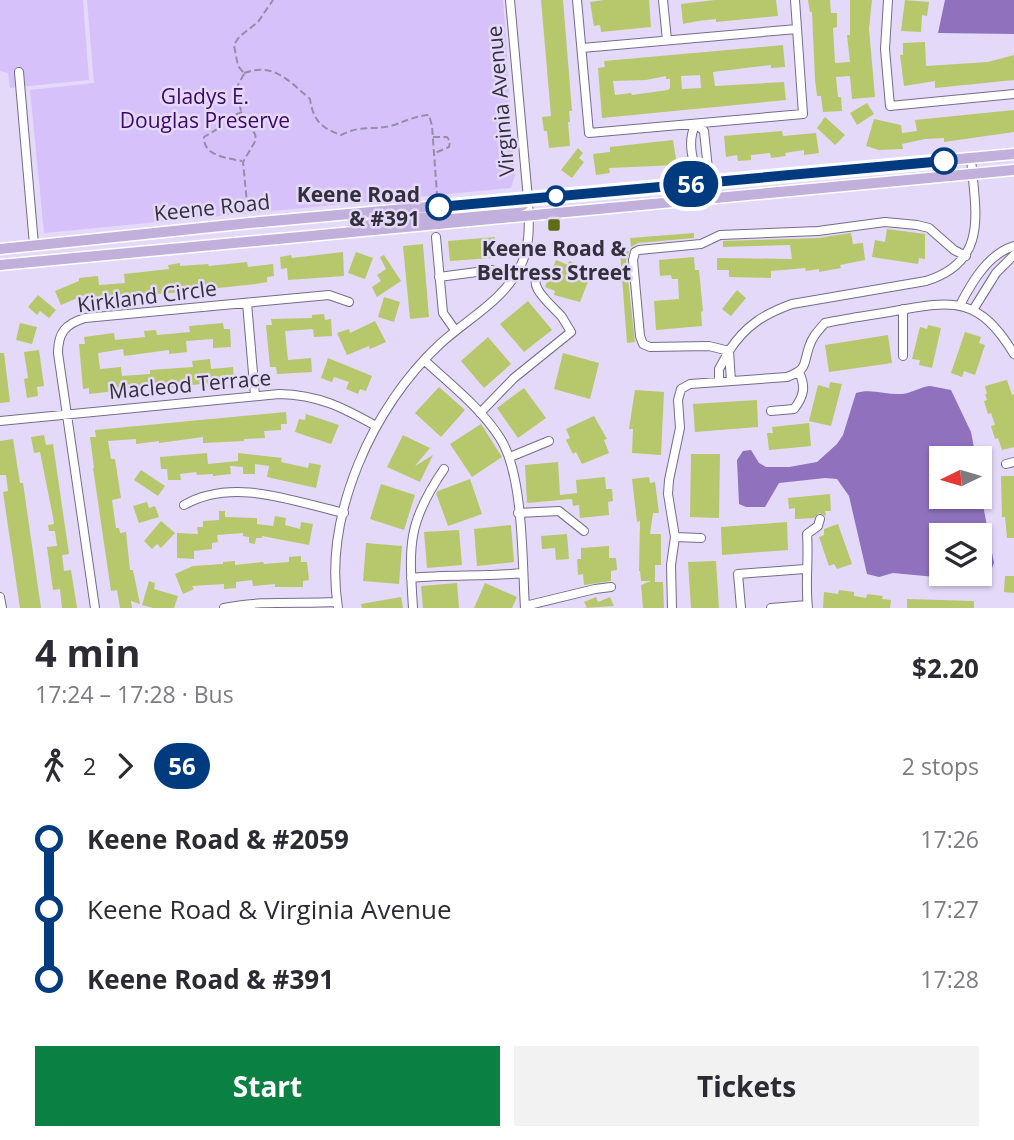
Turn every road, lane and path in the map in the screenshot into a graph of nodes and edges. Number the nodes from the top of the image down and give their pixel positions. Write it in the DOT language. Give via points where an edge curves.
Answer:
graph roads {
  1 [pos="273,0"];
  2 [pos="510,0"];
  3 [pos="578,0"];
  4 [pos="663,0"];
  5 [pos="795,0"];
  6 [pos="888,0"];
  7 [pos="797,29"];
  8 [pos="667,40"];
  9 [pos="582,48"];
  10 [pos="19,72"];
  11 [pos="244,73"];
  12 [pos="1014,94"];
  13 [pos="242,112"];
  14 [pos="696,124"];
  15 [pos="432,137"];
  16 [pos="434,154"];
  17 [pos="1014,154"];
  18 [pos="971,158"];
  19 [pos="243,162"];
  20 [pos="1014,170"];
  21 [pos="972,174"];
  22 [pos="702,183"];
  23 [pos="664,186"];
  24 [pos="437,194"];
  25 [pos="528,199"];
  26 [pos="529,215"];
  27 [pos="250,223"];
  28 [pos="348,232"];
  29 [pos="436,237"];
  30 [pos="34,246"];
  31 [pos="1014,246"];
  32 [pos="0,249"];
  33 [pos="1014,255"];
  34 [pos="966,256"];
  35 [pos="0,265"];
  36 [pos="544,273"];
  37 [pos="439,277"];
  38 [pos="514,277"];
  39 [pos="976,277"];
  40 [pos="988,284"];
  41 [pos="349,302"];
  42 [pos="247,303"];
  43 [pos="960,304"];
  44 [pos="903,309"];
  45 [pos="973,310"];
  46 [pos="455,331"];
  47 [pos="729,351"];
  48 [pos="1014,354"];
  49 [pos="903,356"];
  50 [pos="424,360"];
  51 [pos="799,372"];
  52 [pos="731,381"];
  53 [pos="719,382"];
  54 [pos="256,396"];
  55 [pos="771,411"];
  56 [pos="480,413"];
  57 [pos="67,414"];
  58 [pos="0,421"];
  59 [pos="376,426"];
  60 [pos="549,441"];
  61 [pos="510,457"];
  62 [pos="444,469"];
  63 [pos="184,505"];
  64 [pos="344,513"];
  65 [pos="518,513"];
  66 [pos="820,519"];
  67 [pos="584,531"];
  68 [pos="675,537"];
  69 [pos="701,538"];
  70 [pos="805,569"];
  71 [pos="522,573"];
  72 [pos="411,578"];
  73 [pos="611,587"];
  74 [pos="0,597"];
  75 [pos="337,605"];
  76 [pos="525,607"];
  77 [pos="808,607"];
  78 [pos="2,608"];
  79 [pos="96,608"];
  80 [pos="224,608"];
  81 [pos="413,608"];
  82 [pos="672,608"];
  83 [pos="741,608"];
  84 [pos="771,608"];
  1 -- 11 [label="path" via="234,45"];
  2 -- 25 [label="street, Virginia Avenue"];
  3 -- 9 [label="street"];
  4 -- 8 [label="street"];
  5 -- 7 [label="street"];
  6 -- 12 [label="street" via="885,49 890,106"];
  7 -- 8 [label="street"];
  7 -- 14 [label="street" via="803,114"];
  8 -- 9 [label="street"];
  9 -- 14 [label="street" via="589,133"];
  10 -- 30 [label="street"];
  11 -- 13 [label="path" via="237,85"];
  11 -- 15 [label="path" via="268,69 290,80 310,99 312,113 324,129 341,135 429,115"];
  13 -- 19 [label="path" via="256,140"];
  13 -- 19 [label="path" via="222,120 203,142 215,154"];
  14 -- 22 [label="street" via="690,133 695,170"];
  14 -- 22 [label="street" via="704,131 708,169"];
  15 -- 16 [label="path"];
  15 -- 16 [label="path" via="450,141 446,150"];
  16 -- 24 [label="path"];
  17 -- 18 [label="main road, Keene Road"];
  18 -- 21 [label="street"];
  18 -- 22 [label="main road, Keene Road"];
  19 -- 27 [label="path"];
  20 -- 21 [label="main road, Keene Road"];
  21 -- 26 [label="main road, Keene Road"];
  21 -- 34 [label="street" via="974,238"];
  22 -- 23 [label="main road, Keene Road"];
  23 -- 25 [label="main road, Keene Road"];
  23 -- 26 [label="main road" via="634,196 546,204"];
  25 -- 26 [label="street, Virginia Avenue"];
  25 -- 27 [label="main road, Keene Road"];
  25 -- 28 [label="main road" via="510,210 377,222"];
  26 -- 28 [label="main road, Keene Road"];
  26 -- 38 [label="street, Virginia Avenue" via="528,246"];
  27 -- 30 [label="main road, Keene Road"];
  28 -- 35 [label="main road, Keene Road"];
  29 -- 37 [label="street"];
  30 -- 32 [label="main road, Keene Road"];
  31 -- 39 [label="street"];
  33 -- 40 [label="street"];
  34 -- 47 [label="street" via="955,268 926,281 772,311 739,335"];
  34 -- 47 [label="street" via="929,228 885,222 818,231 720,235 702,244 635,252 643,344"];
  36 -- 56 [label="street" via="536,287 571,332 514,378"];
  37 -- 38 [label="street" via="492,270"];
  37 -- 46 [label="street" via="443,313"];
  38 -- 46 [label="street, Virginia Avenue"];
  39 -- 40 [label="street"];
  39 -- 43 [label="street"];
  40 -- 45 [label="street"];
  41 -- 42 [label="street, Kirkland Circle" via="329,295"];
  42 -- 54 [label="street"];
  42 -- 57 [label="street, Kirkland Circle" via="72,322 58,340"];
  43 -- 44 [label="street"];
  43 -- 45 [label="street"];
  44 -- 49 [label="street"];
  44 -- 51 [label="street" via="825,323 814,334 806,364"];
  45 -- 48 [label="street"];
  46 -- 50 [label="street, Virginia Avenue"];
  47 -- 52 [label="street"];
  47 -- 53 [label="street" via="719,369"];
  50 -- 56 [label="street"];
  50 -- 59 [label="street, Virginia Avenue"];
  51 -- 52 [label="street"];
  51 -- 55 [label="street" via="804,392 800,401 794,409"];
  52 -- 53 [label="street"];
  53 -- 68 [label="street" via="681,389 680,428 668,494"];
  54 -- 57 [label="street, Macleod Terrace"];
  54 -- 59 [label="street, Macleod Terrace" via="322,399"];
  56 -- 61 [label="street"];
  57 -- 58 [label="street, Macleod Terrace"];
  57 -- 79 [label="street, Kirkland Circle"];
  59 -- 64 [label="street, Virginia Avenue"];
  60 -- 61 [label="street"];
  61 -- 65 [label="street"];
  62 -- 72 [label="street" via="421,505 410,555"];
  63 -- 64 [label="street" via="201,495 243,492"];
  64 -- 75 [label="street, Virginia Avenue" via="337,556"];
  65 -- 67 [label="street" via="559,512"];
  65 -- 71 [label="street"];
  66 -- 70 [label="street" via="807,534"];
  68 -- 69 [label="street"];
  68 -- 82 [label="street"];
  70 -- 77 [label="street"];
  70 -- 83 [label="street" via="738,574"];
  71 -- 72 [label="street"];
  71 -- 76 [label="street"];
  72 -- 81 [label="street"];
  73 -- 76 [label="street"];
  74 -- 78 [label="street"];
  75 -- 80 [label="street" via="249,603"];
  77 -- 84 [label="street"];
}
